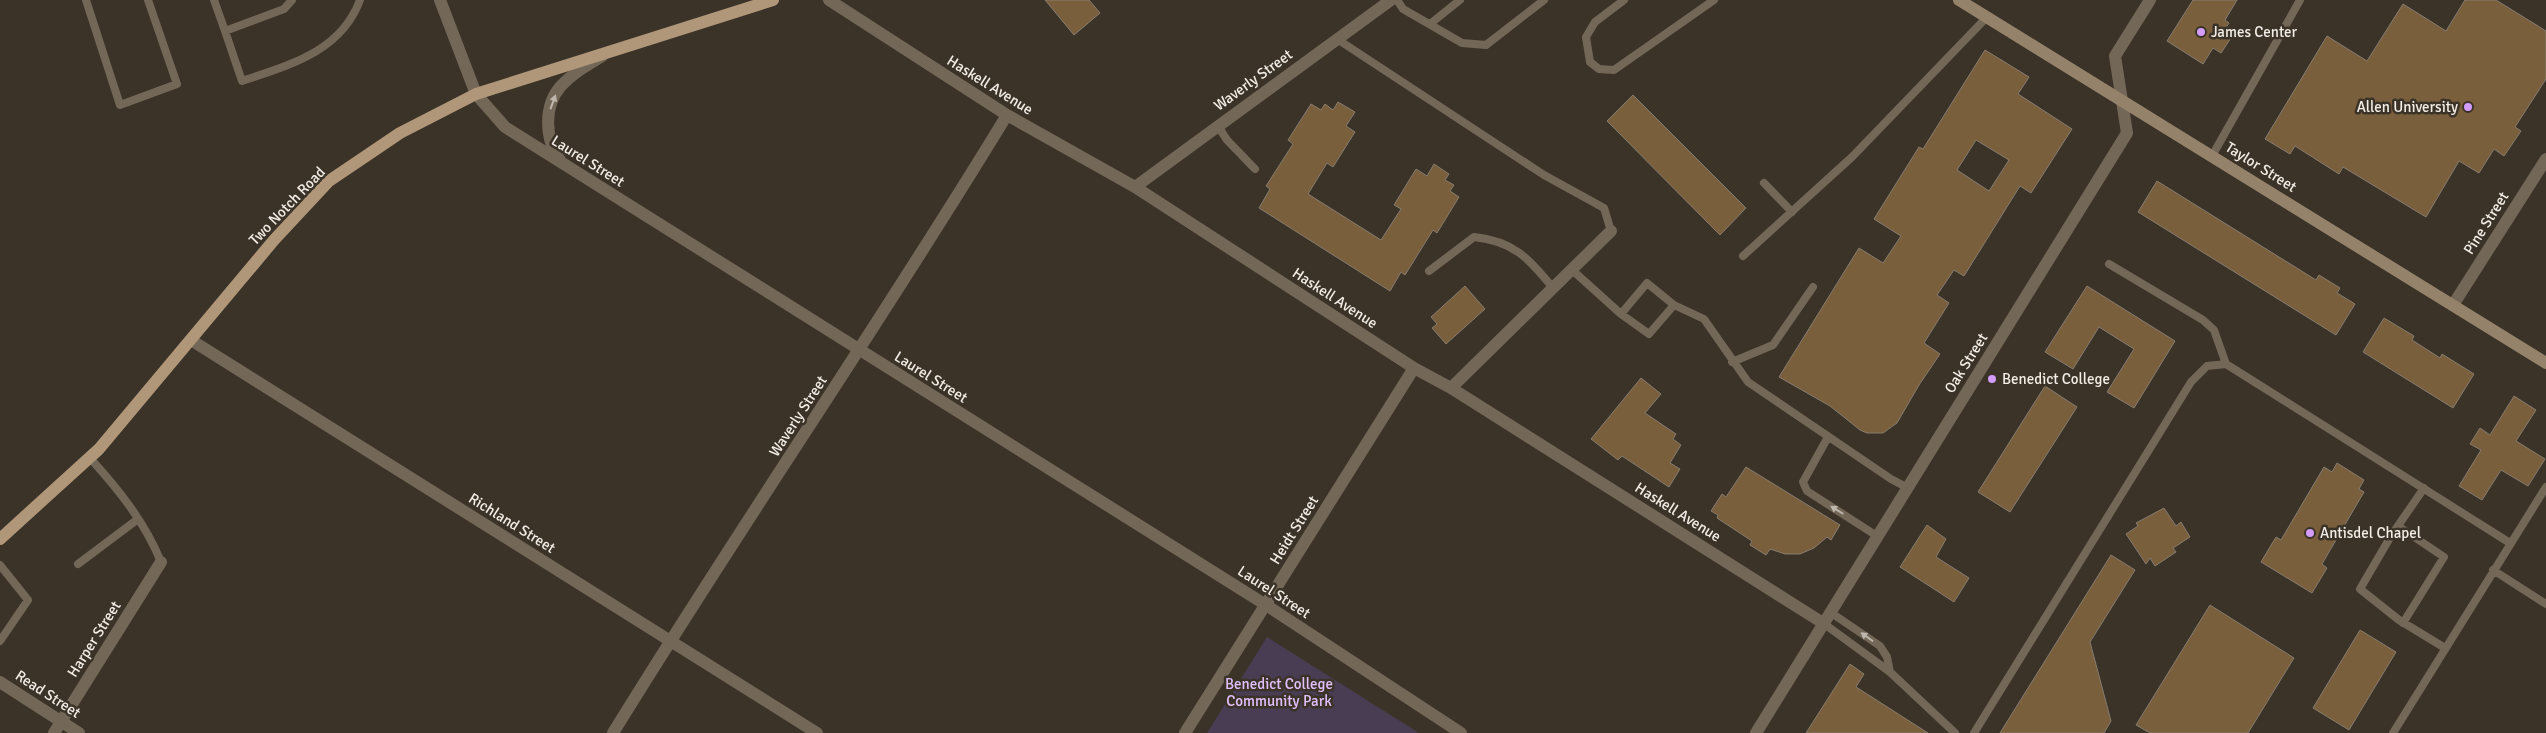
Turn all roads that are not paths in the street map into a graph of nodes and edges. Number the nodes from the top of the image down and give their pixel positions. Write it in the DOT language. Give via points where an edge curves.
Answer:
graph roads {
  1 [pos="86,0"];
  2 [pos="148,0"];
  3 [pos="214,0"];
  4 [pos="292,0"];
  5 [pos="360,0"];
  6 [pos="440,0"];
  7 [pos="773,0"];
  8 [pos="828,0"];
  9 [pos="1391,0"];
  10 [pos="1397,0"];
  11 [pos="1460,0"];
  12 [pos="1544,0"];
  13 [pos="1624,0"];
  14 [pos="1714,0"];
  15 [pos="1959,0"];
  16 [pos="2150,0"];
  17 [pos="2300,0"];
  18 [pos="1986,17"];
  19 [pos="1430,24"];
  20 [pos="224,31"];
  21 [pos="1337,39"];
  22 [pos="608,52"];
  23 [pos="476,94"];
  24 [pos="2122,100"];
  25 [pos="1007,115"];
  26 [pos="1218,126"];
  27 [pos="2212,156"];
  28 [pos="2546,158"];
  29 [pos="563,164"];
  30 [pos="1255,169"];
  31 [pos="1764,183"];
  32 [pos="1135,187"];
  33 [pos="1792,212"];
  34 [pos="1610,231"];
  35 [pos="1744,256"];
  36 [pos="2109,264"];
  37 [pos="1571,269"];
  38 [pos="1430,271"];
  39 [pos="1813,287"];
  40 [pos="1553,288"];
  41 [pos="1674,305"];
  42 [pos="2453,305"];
  43 [pos="1621,314"];
  44 [pos="191,340"];
  45 [pos="860,352"];
  46 [pos="1732,362"];
  47 [pos="2546,363"];
  48 [pos="2226,364"];
  49 [pos="1414,368"];
  50 [pos="1451,388"];
  51 [pos="1828,437"];
  52 [pos="90,458"];
  53 [pos="2546,487"];
  54 [pos="1908,488"];
  55 [pos="2424,488"];
  56 [pos="138,519"];
  57 [pos="2398,526"];
  58 [pos="1878,536"];
  59 [pos="0,539"];
  60 [pos="2510,543"];
  61 [pos="161,562"];
  62 [pos="78,564"];
  63 [pos="0,565"];
  64 [pos="2494,570"];
  65 [pos="2546,604"];
  66 [pos="1266,605"];
  67 [pos="1827,617"];
  68 [pos="2403,623"];
  69 [pos="0,640"];
  70 [pos="670,640"];
  71 [pos="2445,648"];
  72 [pos="1890,672"];
  73 [pos="0,682"];
  74 [pos="61,722"];
  75 [pos="54,733"];
  76 [pos="79,733"];
  77 [pos="612,733"];
  78 [pos="817,733"];
  79 [pos="1185,733"];
  80 [pos="1461,733"];
  81 [pos="1756,733"];
  82 [pos="1955,733"];
  83 [pos="1974,733"];
  84 [pos="2393,733"];
  1 -- 2 [label="lane" via="120,105 177,84"];
  3 -- 20 [label="lane"];
  4 -- 20 [label="lane" via="284,9"];
  5 -- 20 [label="lane" via="336,39 306,59 242,81"];
  6 -- 23 [label="street, Laurel Street"];
  7 -- 22 [label="main road, Two Notch Road"];
  8 -- 25 [label="street, Haskell Avenue"];
  9 -- 21 [label="street, Waverly Street"];
  10 -- 19 [label="lane" via="1403,9"];
  11 -- 19 [label="lane"];
  12 -- 19 [label="lane" via="1486,45 1462,43"];
  13 -- 14 [label="lane" via="1595,22 1586,36 1590,62 1600,69 1614,70"];
  15 -- 18 [label="main road, Taylor Street"];
  16 -- 24 [label="street, Oak Street" via="2115,56"];
  17 -- 27 [label="lane"];
  18 -- 24 [label="main road, Taylor Street"];
  18 -- 33 [label="lane" via="1852,158"];
  21 -- 26 [label="street, Waverly Street"];
  21 -- 34 [label="lane" via="1544,175 1604,208"];
  22 -- 23 [label="main road, Two Notch Road"];
  29 -- 22 [label="street, one-way" via="552,149 550,140 548,126 552,102 559,88 570,78"];
  23 -- 29 [label="street, Laurel Street" via="505,127"];
  23 -- 44 [label="main road, Two Notch Road" via="400,133 329,182 274,240"];
  24 -- 27 [label="main road, Taylor Street"];
  24 -- 54 [label="street, Oak Street" via="2127,133"];
  25 -- 32 [label="street, Haskell Avenue"];
  25 -- 45 [label="street, Waverly Street"];
  26 -- 30 [label="lane"];
  26 -- 32 [label="street, Waverly Street"];
  27 -- 42 [label="main road, Taylor Street"];
  28 -- 42 [label="street, Pine Street"];
  29 -- 45 [label="street, Laurel Street"];
  31 -- 33 [label="lane"];
  32 -- 49 [label="street, Haskell Avenue"];
  33 -- 35 [label="lane"];
  34 -- 37 [label="street"];
  36 -- 48 [label="lane" via="2203,320 2214,330"];
  37 -- 40 [label="street"];
  37 -- 43 [label="lane"];
  38 -- 40 [label="lane" via="1474,237 1493,239 1514,247"];
  39 -- 46 [label="lane" via="1773,345"];
  40 -- 50 [label="street"];
  41 -- 43 [label="lane" via="1649,334"];
  41 -- 43 [label="lane" via="1647,283"];
  41 -- 46 [label="lane" via="1704,319"];
  42 -- 47 [label="main road, Taylor Street"];
  44 -- 52 [label="main road, Two Notch Road"];
  44 -- 70 [label="street, Richland Street"];
  45 -- 66 [label="street, Laurel Street"];
  45 -- 70 [label="street, Waverly Street"];
  46 -- 51 [label="lane" via="1748,382"];
  48 -- 55 [label="lane"];
  48 -- 83 [label="lane" via="2206,366 2191,382"];
  49 -- 50 [label="street, Haskell Avenue"];
  49 -- 66 [label="street, Heidt Street"];
  50 -- 67 [label="street, Haskell Avenue"];
  51 -- 54 [label="lane"];
  58 -- 51 [label="lane, one-way" via="1807,491 1803,482"];
  52 -- 56 [label="lane" via="121,492"];
  52 -- 59 [label="main road, Two Notch Road"];
  53 -- 60 [label="lane"];
  54 -- 58 [label="street, Oak Street"];
  55 -- 57 [label="lane"];
  55 -- 60 [label="lane"];
  56 -- 61 [label="lane"];
  56 -- 62 [label="lane"];
  57 -- 68 [label="lane" via="2360,589"];
  57 -- 68 [label="lane" via="2444,557"];
  58 -- 67 [label="street, Oak Street"];
  60 -- 64 [label="lane"];
  61 -- 74 [label="street, Harper Street"];
  63 -- 69 [label="lane" via="28,600"];
  64 -- 65 [label="lane"];
  64 -- 71 [label="lane"];
  66 -- 79 [label="street, Heidt Street"];
  66 -- 80 [label="street, Laurel Street"];
  67 -- 72 [label="lane"];
  72 -- 67 [label="lane, one-way" via="1887,657 1880,646"];
  67 -- 81 [label="street, Oak Street"];
  68 -- 71 [label="lane"];
  70 -- 77 [label="street, Waverly Street"];
  70 -- 78 [label="street, Richland Street"];
  71 -- 84 [label="lane"];
  72 -- 82 [label="lane"];
  73 -- 74 [label="street, Read Street"];
  74 -- 75 [label="street, Harper Street"];
  74 -- 76 [label="street, Read Street"];
}
